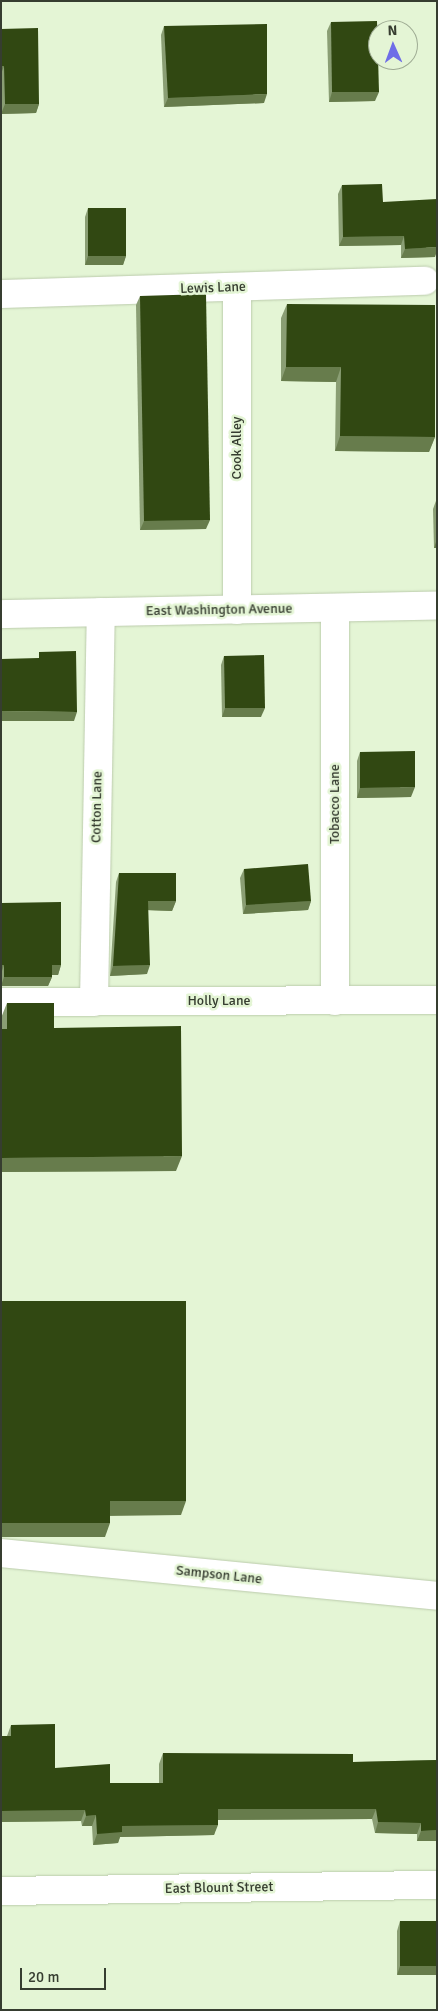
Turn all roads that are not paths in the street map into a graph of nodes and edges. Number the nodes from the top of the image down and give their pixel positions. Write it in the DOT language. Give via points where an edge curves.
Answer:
graph roads {
  1 [pos="425,281"];
  2 [pos="237,287"];
  3 [pos="1,294"];
  4 [pos="437,606"];
  5 [pos="335,608"];
  6 [pos="237,610"];
  7 [pos="101,612"];
  8 [pos="1,614"];
  9 [pos="437,1000"];
  10 [pos="335,1001"];
  11 [pos="1,1002"];
  12 [pos="94,1002"];
  13 [pos="1,1553"];
  14 [pos="437,1596"];
  15 [pos="437,1885"];
  16 [pos="1,1891"];
  1 -- 2 [label="street, Lewis Lane"];
  2 -- 3 [label="street, Lewis Lane"];
  2 -- 6 [label="street, Cook Alley"];
  4 -- 5 [label="street, East Washington Avenue"];
  5 -- 6 [label="street, East Washington Avenue"];
  5 -- 10 [label="street, Tobacco Lane"];
  6 -- 7 [label="street, East Washington Avenue"];
  7 -- 8 [label="street, East Washington Avenue"];
  7 -- 12 [label="street, Cotton Lane"];
  9 -- 10 [label="street, Holly Lane"];
  10 -- 12 [label="street, Holly Lane"];
  11 -- 12 [label="street, Holly Lane"];
  13 -- 14 [label="street, Sampson Lane"];
  15 -- 16 [label="street, East Blount Street"];
}
